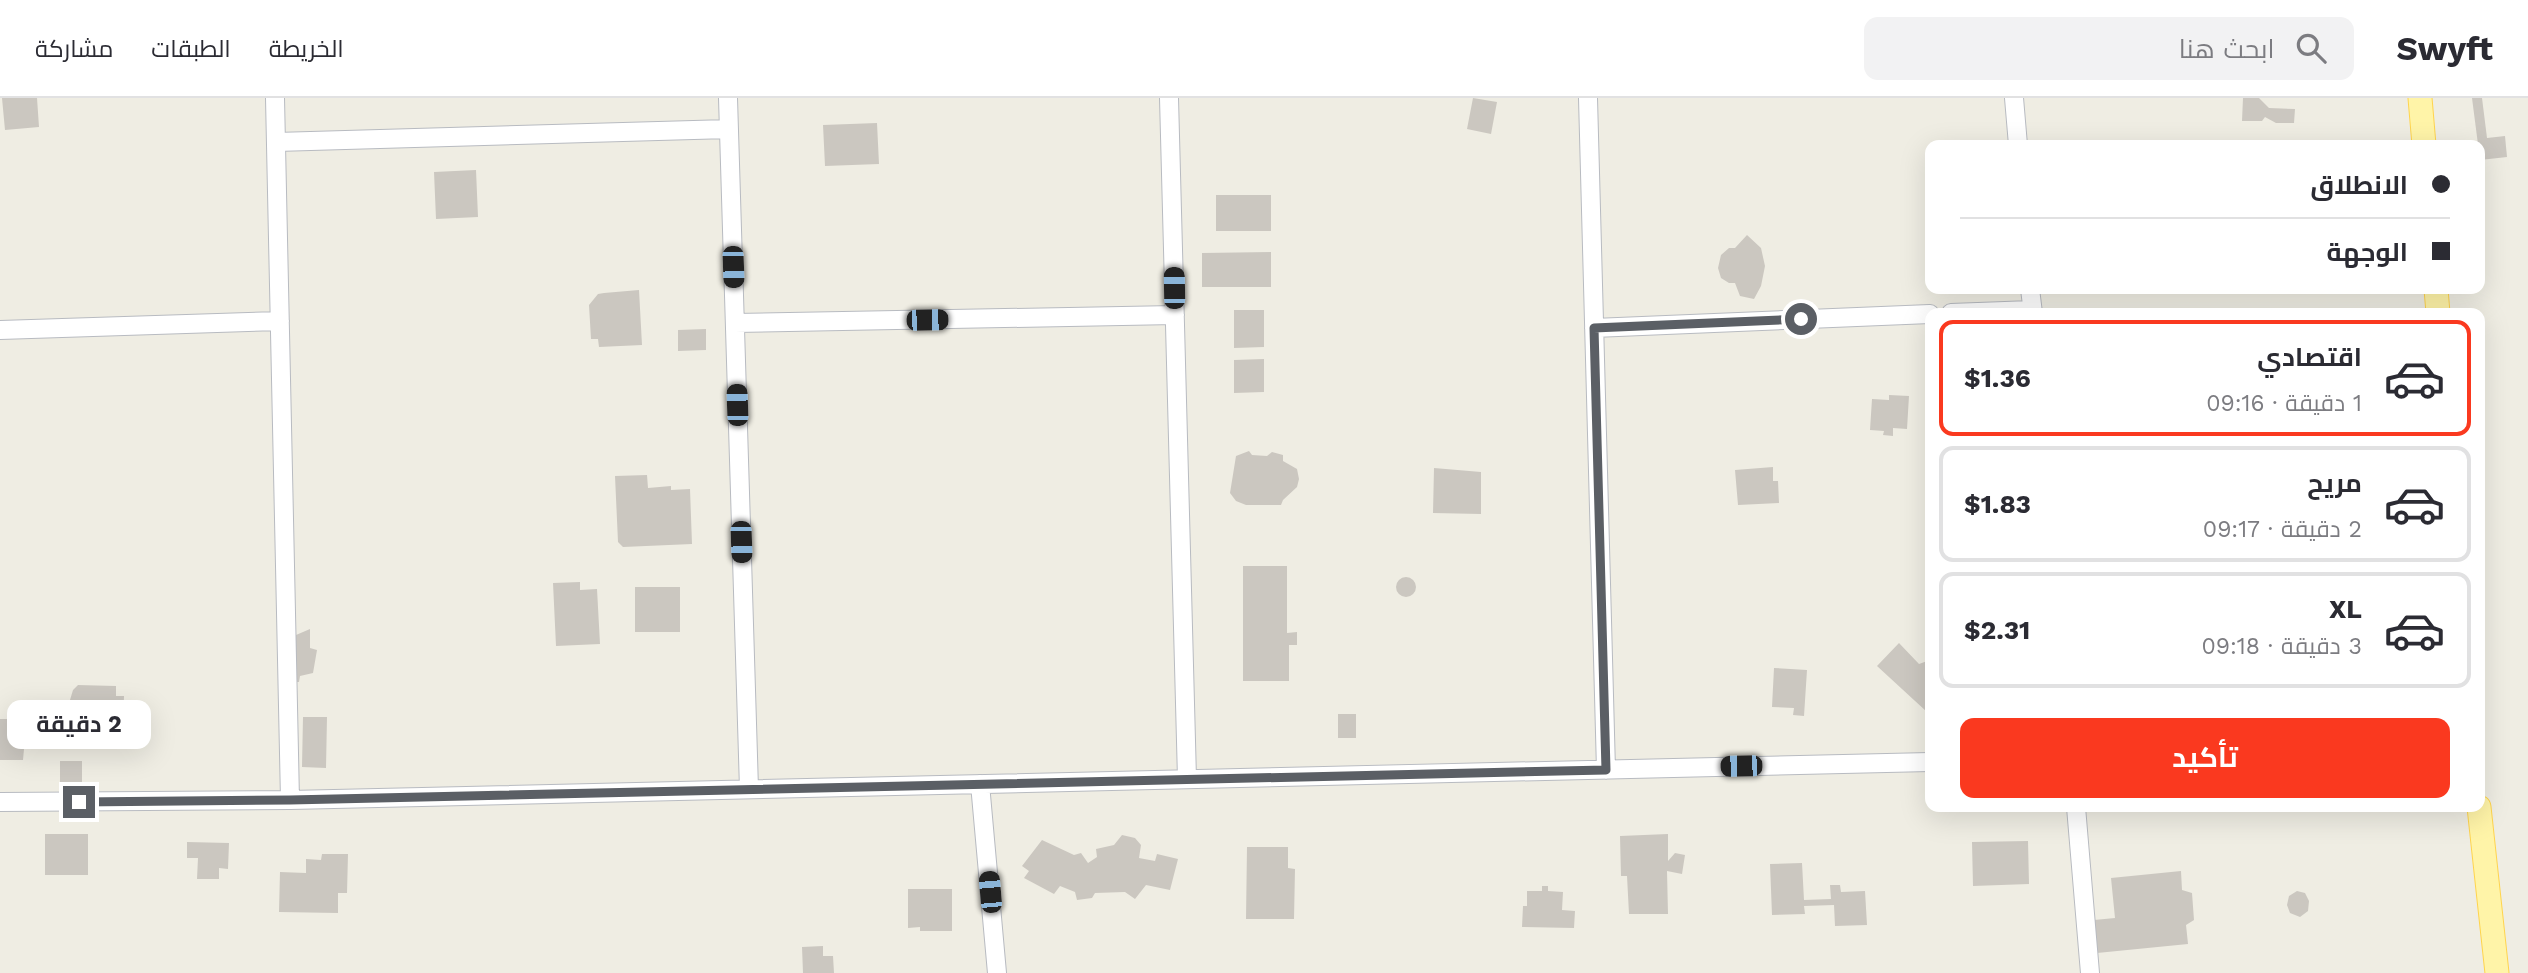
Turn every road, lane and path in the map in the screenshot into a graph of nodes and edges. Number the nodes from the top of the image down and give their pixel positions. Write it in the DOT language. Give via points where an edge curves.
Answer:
graph roads {
  1 [pos="275,98"];
  2 [pos="728,98"];
  3 [pos="1169,98"];
  4 [pos="1588,98"];
  5 [pos="2014,98"];
  6 [pos="2420,98"];
  7 [pos="729,129"];
  8 [pos="2018,140"];
  9 [pos="2424,140"];
  10 [pos="276,142"];
  11 [pos="1925,314"];
  12 [pos="1175,315"];
  13 [pos="280,321"];
  14 [pos="735,323"];
  15 [pos="1594,328"];
  16 [pos="0,330"];
  17 [pos="1925,762"];
  18 [pos="1606,770"];
  19 [pos="1187,779"];
  20 [pos="980,784"];
  21 [pos="749,789"];
  22 [pos="290,800"];
  23 [pos="0,802"];
  24 [pos="2076,812"];
  25 [pos="2480,812"];
  26 [pos="997,973"];
  27 [pos="2090,973"];
  28 [pos="2497,973"];
  1 -- 10 [label="street"];
  2 -- 7 [label="street"];
  3 -- 12 [label="street"];
  4 -- 15 [label="street"];
  5 -- 8 [label="street"];
  6 -- 9 [label="main road"];
  7 -- 10 [label="street"];
  7 -- 14 [label="street"];
  10 -- 13 [label="street"];
  11 -- 15 [label="street"];
  12 -- 14 [label="street"];
  12 -- 19 [label="street"];
  13 -- 16 [label="street"];
  13 -- 22 [label="street"];
  14 -- 21 [label="street"];
  15 -- 18 [label="street"];
  17 -- 18 [label="street"];
  18 -- 19 [label="street"];
  19 -- 20 [label="street"];
  20 -- 21 [label="street"];
  20 -- 26 [label="street"];
  21 -- 22 [label="street"];
  22 -- 23 [label="street"];
  24 -- 27 [label="street"];
  25 -- 28 [label="main road"];
}
